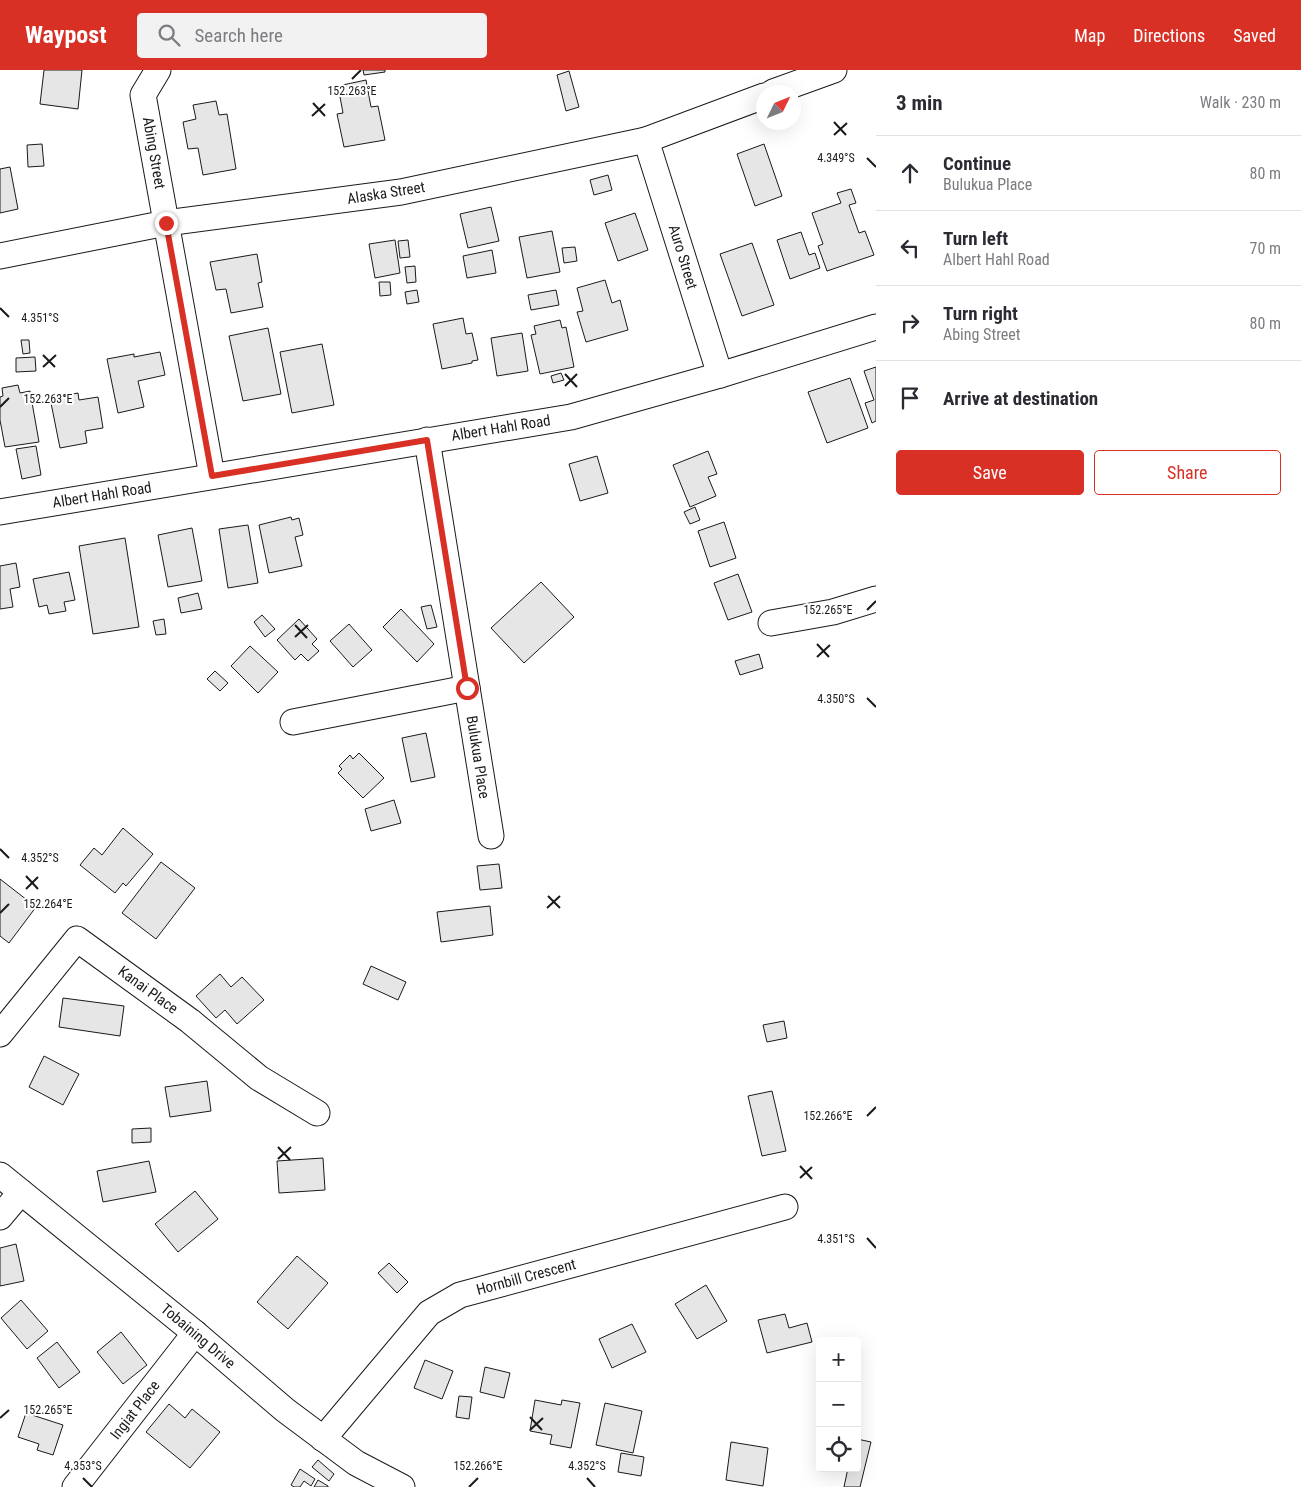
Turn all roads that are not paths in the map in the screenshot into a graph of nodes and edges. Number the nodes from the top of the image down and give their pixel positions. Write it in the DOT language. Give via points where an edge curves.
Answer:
graph roads {
  1 [pos="158,70"];
  2 [pos="834,70"];
  3 [pos="793,85"];
  4 [pos="756,99"];
  5 [pos="646,140"];
  6 [pos="166,223"];
  7 [pos="0,256"];
  8 [pos="876,327"];
  9 [pos="720,375"];
  10 [pos="427,440"];
  11 [pos="212,476"];
  12 [pos="0,512"];
  13 [pos="876,598"];
  14 [pos="771,623"];
  15 [pos="467,688"];
  16 [pos="293,722"];
  17 [pos="490,836"];
  18 [pos="0,1034"];
  19 [pos="317,1114"];
  20 [pos="0,1175"];
  21 [pos="21,1192"];
  22 [pos="786,1207"];
  23 [pos="0,1217"];
  24 [pos="195,1333"];
  25 [pos="323,1439"];
  26 [pos="75,1487"];
  27 [pos="402,1487"];
  1 -- 6 [label="street, Abing Street" via="143,95"];
  2 -- 3 [label="street"];
  4 -- 5 [label="street, Alaska Street"];
  5 -- 6 [label="street, Alaska Street" via="401,192"];
  5 -- 9 [label="street, Auro Street"];
  6 -- 7 [label="street, Alaska Street"];
  6 -- 11 [label="street, Abing Street"];
  8 -- 9 [label="street, Albert Hahl Road"];
  9 -- 10 [label="street, Albert Hahl Road" via="571,417"];
  10 -- 11 [label="street, Albert Hahl Road"];
  10 -- 15 [label="street, Bulukua Place"];
  11 -- 12 [label="street, Albert Hahl Road"];
  13 -- 14 [label="street" via="833,612"];
  15 -- 16 [label="street"];
  15 -- 17 [label="street, Bulukua Place"];
  18 -- 19 [label="street, Kanai Place" via="76,939 190,1021 259,1078"];
  20 -- 21 [label="street, Tobaining Drive"];
  21 -- 23 [label="street"];
  21 -- 24 [label="street, Tobaining Drive"];
  22 -- 25 [label="street, Hornbill Crescent" via="460,1294 429,1313"];
  24 -- 25 [label="street, Tobaining Drive"];
  24 -- 26 [label="street, Ingiat Place"];
  25 -- 27 [label="street, Tobaining Drive" via="356,1463"];
}
